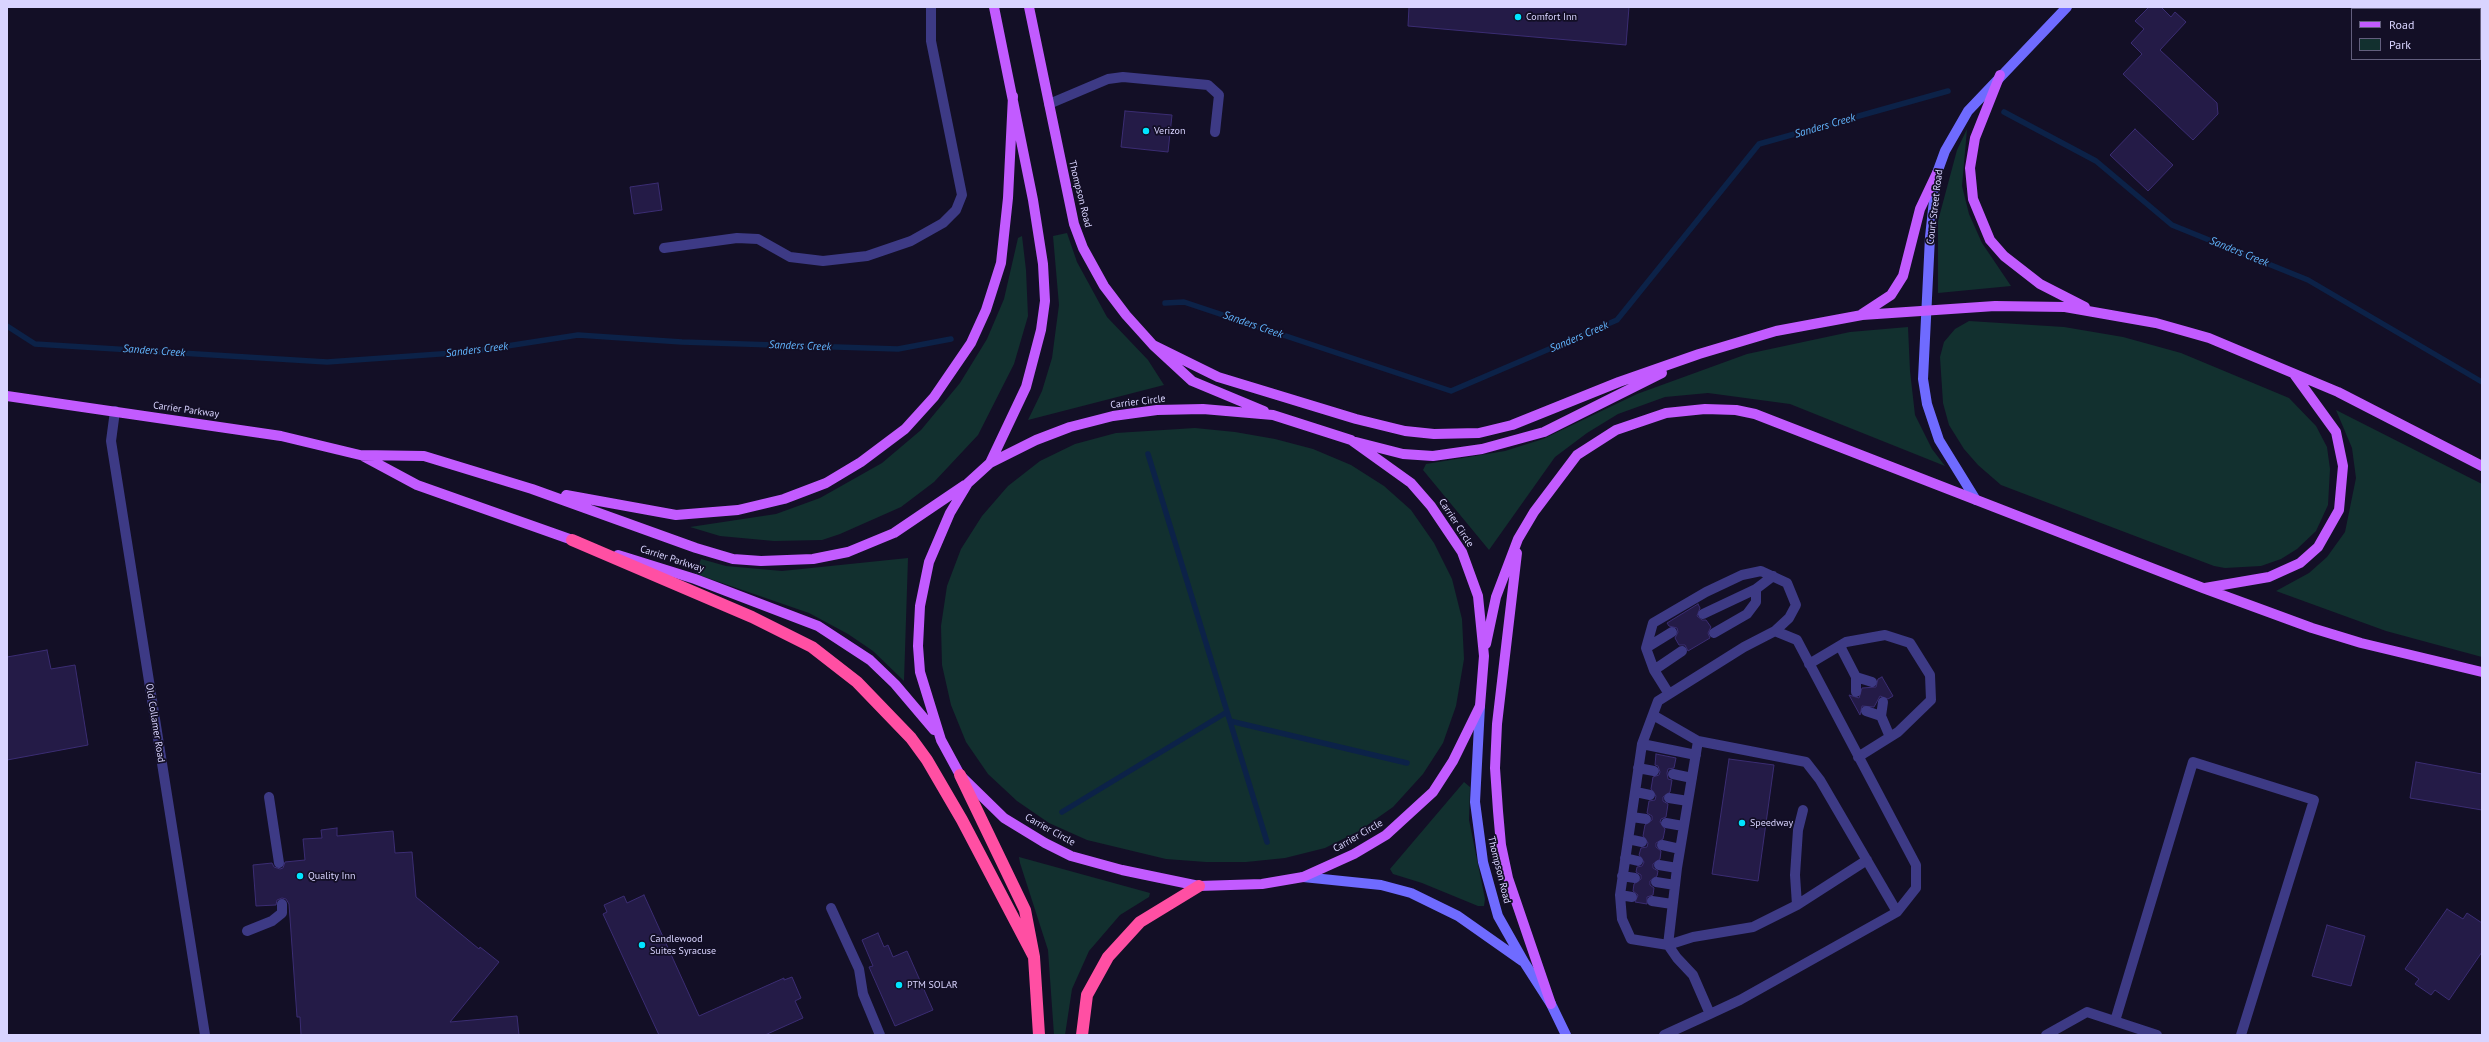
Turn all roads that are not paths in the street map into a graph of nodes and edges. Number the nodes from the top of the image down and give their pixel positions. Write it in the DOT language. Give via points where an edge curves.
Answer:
graph roads {
  1 [pos="931,7"];
  2 [pos="994,7"];
  3 [pos="1029,7"];
  4 [pos="2067,7"];
  5 [pos="2000,75"];
  6 [pos="1013,96"];
  7 [pos="1049,104"];
  8 [pos="1215,132"];
  9 [pos="1937,173"];
  10 [pos="664,248"];
  11 [pos="1927,310"];
  12 [pos="2094,312"];
  13 [pos="1862,314"];
  14 [pos="1153,345"];
  15 [pos="1699,354"];
  16 [pos="2293,372"];
  17 [pos="7,396"];
  18 [pos="115,411"];
  19 [pos="1273,415"];
  20 [pos="1351,440"];
  21 [pos="360,455"];
  22 [pos="990,463"];
  23 [pos="2482,466"];
  24 [pos="968,482"];
  25 [pos="532,489"];
  26 [pos="1976,500"];
  27 [pos="1518,539"];
  28 [pos="572,540"];
  29 [pos="1773,576"];
  30 [pos="2203,588"];
  31 [pos="1756,589"];
  32 [pos="1703,614"];
  33 [pos="1775,631"];
  34 [pos="1672,632"];
  35 [pos="1714,633"];
  36 [pos="1840,646"];
  37 [pos="1646,648"];
  38 [pos="1682,651"];
  39 [pos="1484,656"];
  40 [pos="1809,664"];
  41 [pos="1654,670"];
  42 [pos="2482,672"];
  43 [pos="1856,676"];
  44 [pos="1872,682"];
  45 [pos="1856,692"];
  46 [pos="1669,694"];
  47 [pos="1884,702"];
  48 [pos="1480,706"];
  49 [pos="1866,711"];
  50 [pos="1653,715"];
  51 [pos="1881,716"];
  52 [pos="1890,737"];
  53 [pos="941,740"];
  54 [pos="1698,741"];
  55 [pos="1642,744"];
  56 [pos="1696,755"];
  57 [pos="1858,756"];
  58 [pos="1638,768"];
  59 [pos="1654,771"];
  60 [pos="1673,774"];
  61 [pos="960,775"];
  62 [pos="1692,778"];
  63 [pos="1636,792"];
  64 [pos="1650,795"];
  65 [pos="269,797"];
  66 [pos="1669,798"];
  67 [pos="1688,802"];
  68 [pos="1803,810"];
  69 [pos="1632,817"];
  70 [pos="1646,819"];
  71 [pos="1666,823"];
  72 [pos="1684,826"];
  73 [pos="1628,840"];
  74 [pos="1642,842"];
  75 [pos="1662,845"];
  76 [pos="1680,849"];
  77 [pos="1625,858"];
  78 [pos="1638,860"];
  79 [pos="1867,860"];
  80 [pos="279,863"];
  81 [pos="1659,864"];
  82 [pos="1677,868"];
  83 [pos="1622,876"];
  84 [pos="1303,877"];
  85 [pos="1635,878"];
  86 [pos="1656,882"];
  87 [pos="1675,885"];
  88 [pos="1199,886"];
  89 [pos="1620,895"];
  90 [pos="1632,897"];
  91 [pos="1652,901"];
  92 [pos="282,904"];
  93 [pos="1672,904"];
  94 [pos="1797,905"];
  95 [pos="831,908"];
  96 [pos="1897,912"];
  97 [pos="247,930"];
  98 [pos="1668,945"];
  99 [pos="1034,957"];
  100 [pos="1524,962"];
  101 [pos="1551,1004"];
  102 [pos="1710,1014"];
  103 [pos="2114,1021"];
  104 [pos="205,1035"];
  105 [pos="880,1035"];
  106 [pos="1039,1035"];
  107 [pos="1082,1035"];
  108 [pos="1566,1035"];
  109 [pos="1664,1035"];
  110 [pos="2046,1035"];
  111 [pos="2157,1035"];
  112 [pos="2241,1035"];
  1 -- 10 [label="street" via="931,41 962,195 956,210 943,224 911,241 867,256 823,261 790,257 758,239 737,238"];
  2 -- 6 [label="main road"];
  3 -- 7 [label="main road, Thompson Road"];
  4 -- 5 [label="street, Court Street Road"];
  5 -- 9 [label="street, Court Street Road" via="1968,111 1945,151"];
  5 -- 12 [label="main road" via="1975,138 1970,168 1973,199 1990,240 2004,256 2040,284"];
  6 -- 22 [label="main road" via="1043,264 1045,301 1041,330 1026,387"];
  6 -- 25 [label="main road" via="1008,198 1001,263 986,310 971,343 934,397 905,429 861,462 826,483 784,499 738,510 676,515"];
  7 -- 8 [label="street" via="1108,79 1123,77 1208,86 1219,95"];
  7 -- 14 [label="main road, Thompson Road" via="1065,191 1083,248 1104,286"];
  9 -- 11 [label="street, Court Street Road" via="1930,237"];
  9 -- 13 [label="main road" via="1920,209 1903,276 1890,294"];
  11 -- 12 [label="main road" via="1995,306 2049,307"];
  11 -- 13 [label="main road"];
  11 -- 26 [label="street, Court Street Road" via="1923,379 1927,404 1939,440"];
  12 -- 16 [label="main road" via="2156,323 2209,338"];
  13 -- 15 [label="main road" via="1776,331"];
  14 -- 15 [label="main road" via="1218,377 1356,419 1405,431 1434,434 1479,433 1512,425 1619,382"];
  14 -- 19 [label="main road, Thompson Road" via="1192,381"];
  15 -- 20 [label="main road" via="1544,432 1482,450 1433,456 1403,454"];
  16 -- 23 [label="main road" via="2338,392"];
  16 -- 30 [label="main road" via="2336,432 2343,466 2339,510 2318,547 2300,563 2269,577"];
  17 -- 18 [label="main road, Carrier Parkway"];
  18 -- 21 [label="main road, Carrier Parkway" via="281,436"];
  18 -- 104 [label="street, Old Collamer Road" via="112,449"];
  19 -- 20 [label="main road, Carrier Circle"];
  19 -- 22 [label="main road, Carrier Circle" via="1203,409 1157,410 1113,416 1070,427"];
  20 -- 39 [label="main road, Carrier Circle" via="1411,483 1431,506 1462,552 1478,596"];
  21 -- 25 [label="main road, Carrier Parkway" via="424,456"];
  21 -- 28 [label="main road, Carrier Parkway" via="417,485"];
  22 -- 24 [label="main road, Carrier Circle"];
  24 -- 25 [label="main road, Carrier Parkway" via="894,533 848,552 813,558 761,561 733,559 696,548"];
  24 -- 53 [label="main road, Carrier Circle" via="950,513 929,562 920,606 920,672"];
  26 -- 27 [label="main road" via="1755,414 1736,410 1705,409 1666,413 1598,439 1577,455 1558,478"];
  26 -- 30 [label="main road"];
  27 -- 39 [label="main road" via="1496,597"];
  27 -- 101 [label="main road" via="1497,724 1495,768 1498,811 1501,845 1508,878"];
  28 -- 53 [label="main road, Carrier Parkway" via="695,579 818,626 870,660 917,708"];
  28 -- 99 [label="highway" via="752,617 812,647 858,682 911,738 927,760 962,820"];
  29 -- 31 [label="street"];
  29 -- 33 [label="street" via="1787,584 1796,605 1789,618"];
  29 -- 37 [label="street" via="1761,571 1742,575 1706,592 1653,623"];
  30 -- 42 [label="main road" via="2361,643"];
  31 -- 32 [label="street"];
  31 -- 35 [label="street" via="1756,602 1747,614"];
  33 -- 40 [label="street" via="1797,640"];
  33 -- 46 [label="street" via="1744,647"];
  34 -- 37 [label="street"];
  36 -- 40 [label="street"];
  36 -- 43 [label="street"];
  36 -- 52 [label="street" via="1846,642 1885,635 1910,642 1930,675 1931,700"];
  37 -- 41 [label="street"];
  38 -- 41 [label="street"];
  39 -- 48 [label="main road, Carrier Circle"];
  40 -- 57 [label="street"];
  41 -- 46 [label="street"];
  43 -- 44 [label="street"];
  43 -- 45 [label="street"];
  46 -- 50 [label="street" via="1658,701"];
  47 -- 51 [label="street"];
  48 -- 84 [label="main road, Carrier Circle" via="1453,761 1433,792 1386,835 1354,854"];
  48 -- 100 [label="street, Thompson Road" via="1475,802 1478,839 1498,916"];
  49 -- 51 [label="street"];
  50 -- 54 [label="street"];
  50 -- 55 [label="street"];
  51 -- 52 [label="street"];
  52 -- 57 [label="street"];
  53 -- 61 [label="main road, Carrier Circle"];
  54 -- 56 [label="street"];
  54 -- 79 [label="street" via="1806,762 1820,780"];
  55 -- 56 [label="street"];
  55 -- 58 [label="street"];
  56 -- 62 [label="street"];
  57 -- 96 [label="street" via="1916,865 1916,888"];
  58 -- 59 [label="street"];
  58 -- 63 [label="street"];
  60 -- 62 [label="street"];
  61 -- 88 [label="main road, Carrier Circle" via="1004,818 1045,843 1122,870"];
  61 -- 99 [label="highway" via="1025,910"];
  62 -- 67 [label="street"];
  63 -- 64 [label="street"];
  63 -- 69 [label="street"];
  65 -- 80 [label="street"];
  66 -- 67 [label="street"];
  67 -- 72 [label="street"];
  68 -- 94 [label="street" via="1798,830 1795,875"];
  69 -- 70 [label="street"];
  69 -- 73 [label="street"];
  71 -- 72 [label="street"];
  72 -- 76 [label="street"];
  73 -- 74 [label="street"];
  73 -- 77 [label="street"];
  75 -- 76 [label="street"];
  76 -- 82 [label="street"];
  77 -- 78 [label="street"];
  77 -- 83 [label="street"];
  79 -- 94 [label="street"];
  79 -- 96 [label="street"];
  81 -- 82 [label="street"];
  82 -- 87 [label="street"];
  83 -- 85 [label="street"];
  83 -- 89 [label="street"];
  84 -- 88 [label="main road, Carrier Circle" via="1262,884"];
  84 -- 100 [label="street, Thompson Road" via="1381,885 1412,893 1458,916"];
  86 -- 87 [label="street"];
  87 -- 93 [label="street"];
  88 -- 107 [label="highway" via="1140,922 1108,957 1087,995"];
  89 -- 90 [label="street"];
  89 -- 98 [label="street" via="1622,920 1631,939"];
  91 -- 93 [label="street"];
  92 -- 97 [label="street" via="282,913 272,921"];
  93 -- 98 [label="street"];
  94 -- 98 [label="street" via="1753,927 1693,937"];
  95 -- 105 [label="street" via="859,969 863,994"];
  96 -- 102 [label="street" via="1740,1000"];
  98 -- 102 [label="street" via="1693,975"];
  99 -- 106 [label="highway"];
  100 -- 101 [label="street, Thompson Road"];
  101 -- 108 [label="street, Thompson Road"];
  102 -- 109 [label="street"];
  103 -- 110 [label="street" via="2087,1012"];
  103 -- 111 [label="street"];
  103 -- 112 [label="street" via="2193,762 2314,800"];
}
